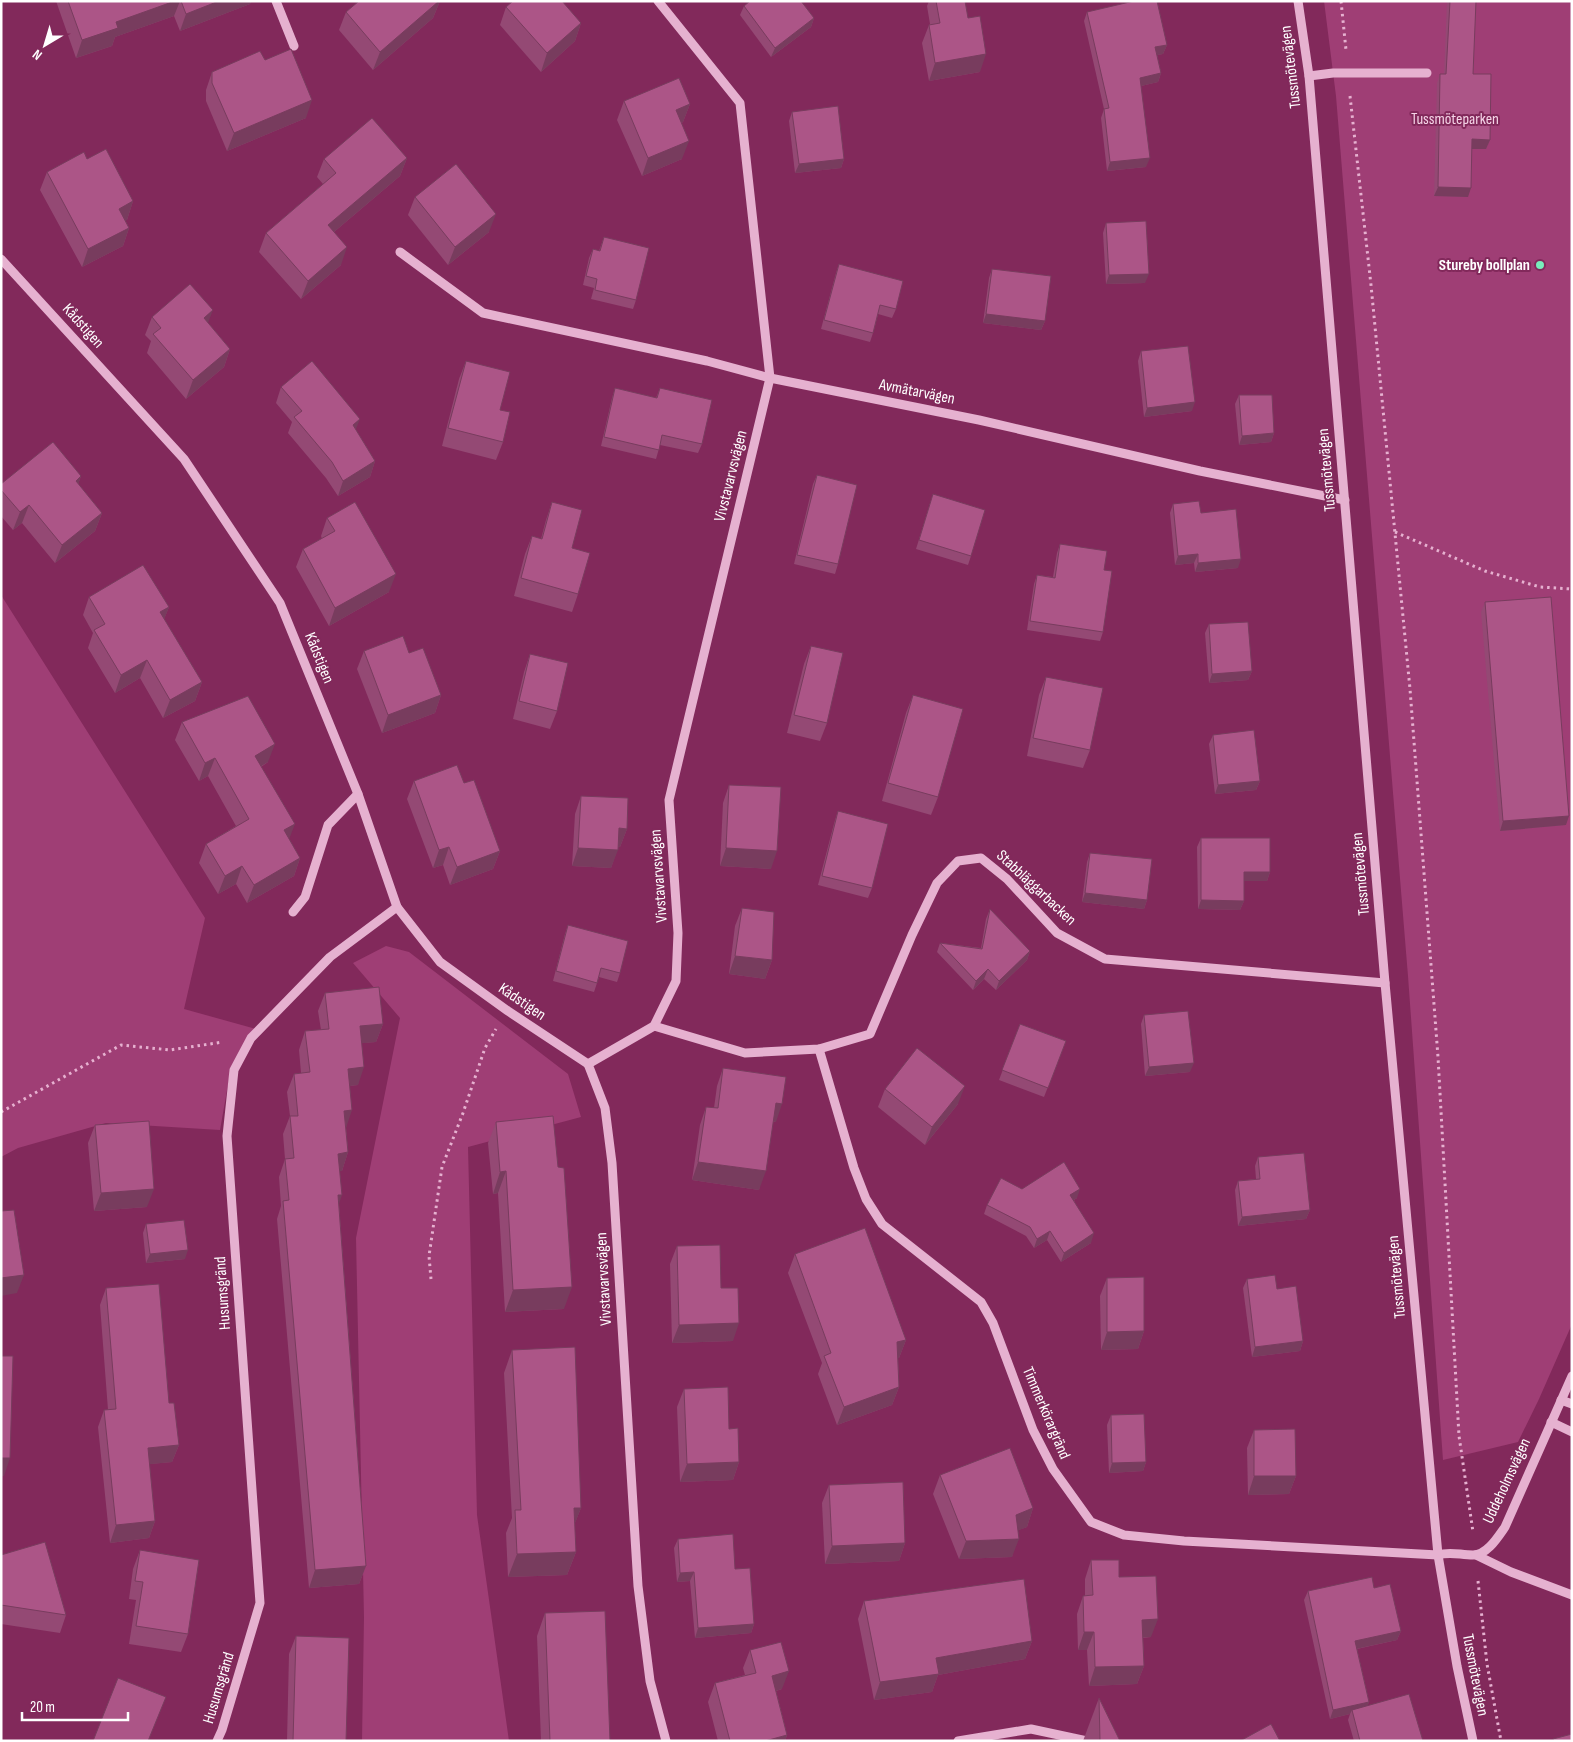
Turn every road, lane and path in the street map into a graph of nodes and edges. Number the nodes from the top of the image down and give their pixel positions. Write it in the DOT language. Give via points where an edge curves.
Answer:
graph roads {
  1 [pos="276,1"];
  2 [pos="658,1"];
  3 [pos="1298,1"];
  4 [pos="1341,1"];
  5 [pos="294,46"];
  6 [pos="1427,73"];
  7 [pos="1348,74"];
  8 [pos="1308,76"];
  9 [pos="400,252"];
  10 [pos="1,259"];
  11 [pos="770,378"];
  12 [pos="1345,500"];
  13 [pos="1395,532"];
  14 [pos="1572,589"];
  15 [pos="358,794"];
  16 [pos="397,907"];
  17 [pos="293,912"];
  18 [pos="1385,983"];
  19 [pos="508,1011"];
  20 [pos="654,1026"];
  21 [pos="251,1038"];
  22 [pos="819,1049"];
  23 [pos="588,1064"];
  24 [pos="1,1112"];
  25 [pos="431,1279"];
  26 [pos="1572,1376"];
  27 [pos="1561,1400"];
  28 [pos="1572,1404"];
  29 [pos="1551,1422"];
  30 [pos="1572,1432"];
  31 [pos="1438,1555"];
  32 [pos="1476,1555"];
  33 [pos="1572,1595"];
  34 [pos="217,1741"];
  35 [pos="666,1741"];
  36 [pos="958,1741"];
  37 [pos="1087,1741"];
  38 [pos="1473,1741"];
  39 [pos="1501,1741"];
  1 -- 5 [label="street"];
  2 -- 11 [label="street, Vivstavarvsvägen" via="740,103"];
  3 -- 8 [label="street, Tussmötevägen"];
  4 -- 7 [label="path"];
  6 -- 7 [label="street"];
  7 -- 8 [label="street"];
  7 -- 13 [label="path"];
  8 -- 12 [label="street, Tussmötevägen"];
  9 -- 11 [label="street, Avmätarvägen" via="483,313 707,361"];
  10 -- 15 [label="street, Kådstigen" via="184,460 260,572 280,603"];
  11 -- 12 [label="street, Avmätarvägen"];
  11 -- 20 [label="street, Vivstavarvsvägen" via="669,800 678,933 676,981"];
  12 -- 18 [label="street, Tussmötevägen"];
  13 -- 14 [label="path" via="1485,571 1540,587"];
  13 -- 32 [label="path" via="1438,1057 1460,1436"];
  15 -- 16 [label="street, Kådstigen"];
  15 -- 17 [label="street" via="328,825 305,897"];
  16 -- 19 [label="street, Kådstigen" via="440,962"];
  16 -- 21 [label="street, Husumsgränd" via="330,957"];
  18 -- 22 [label="street, Stabbläggarbacken" via="1105,959 1057,933 1007,878 981,858 958,861 937,883 870,1034"];
  18 -- 31 [label="street, Tussmötevägen"];
  19 -- 23 [label="street, Kådstigen"];
  19 -- 25 [label="path" via="484,1048 442,1166 429,1256"];
  20 -- 22 [label="street, Stabbläggarbacken" via="745,1053"];
  20 -- 23 [label="street"];
  21 -- 24 [label="path" via="170,1050 121,1045"];
  21 -- 34 [label="street, Husumsgränd" via="234,1070 227,1136 260,1603"];
  22 -- 31 [label="street, Timmerkörargränd" via="866,1199 882,1224 981,1302 993,1323 1033,1430 1053,1469 1091,1522 1124,1535 1176,1540"];
  23 -- 35 [label="street, Vivstavarvsvägen" via="605,1108 612,1163 638,1586 650,1681"];
  26 -- 27 [label="street, Uddeholmsvägen"];
  27 -- 28 [label="street"];
  27 -- 29 [label="street, Uddeholmsvägen"];
  29 -- 30 [label="street"];
  29 -- 32 [label="street, Uddeholmsvägen" via="1505,1527 1492,1545"];
  31 -- 32 [label="street" via="1448,1552"];
  31 -- 38 [label="street, Tussmötevägen"];
  32 -- 33 [label="street"];
  32 -- 39 [label="path" via="1487,1664"];
  36 -- 37 [label="street" via="1031,1729"];
}
